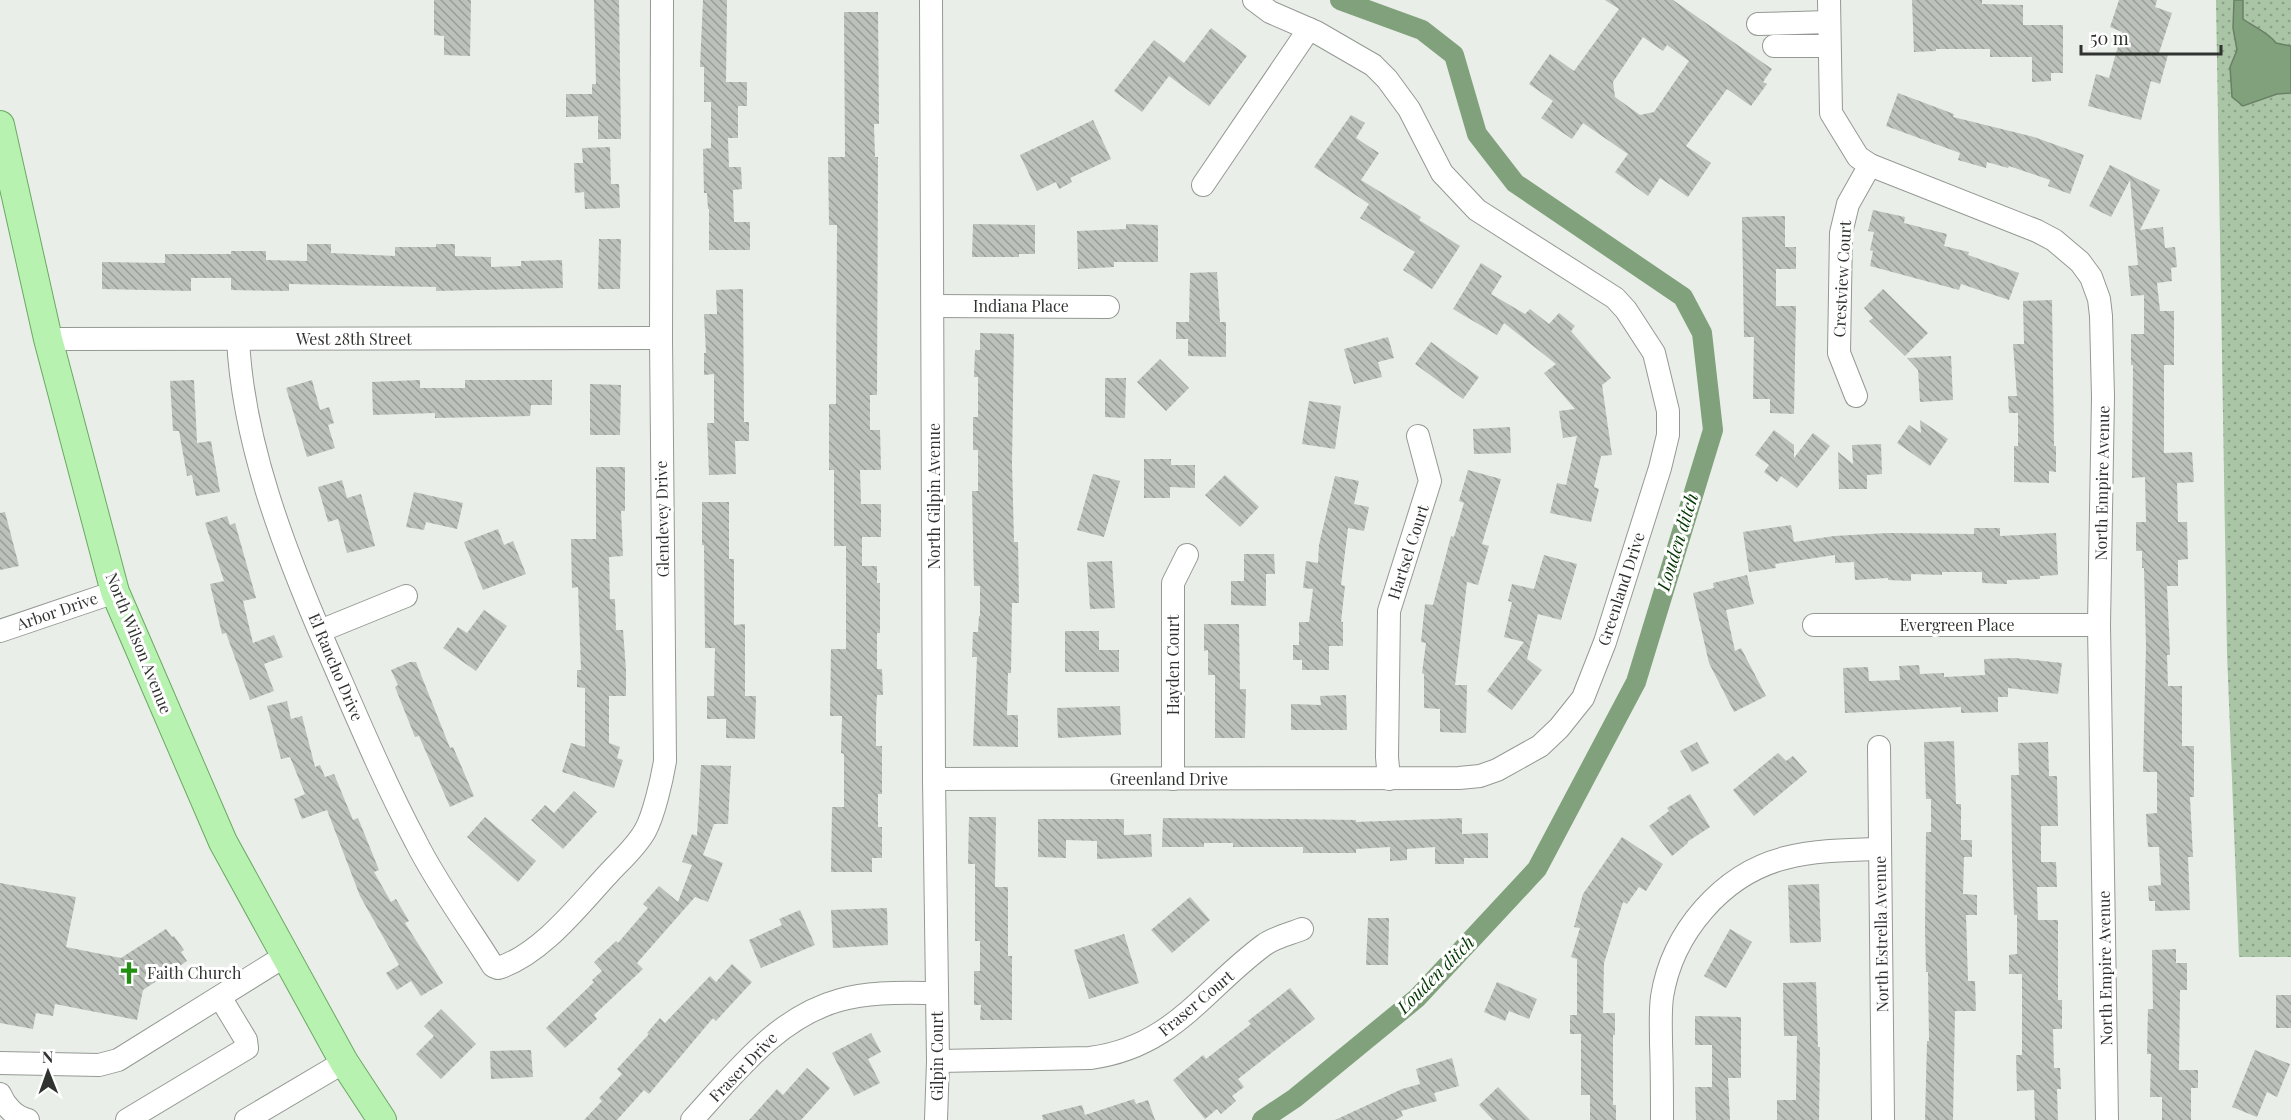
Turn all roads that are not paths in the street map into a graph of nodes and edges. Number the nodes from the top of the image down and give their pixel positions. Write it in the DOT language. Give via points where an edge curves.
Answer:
graph roads {
  1 [pos="662,0"];
  2 [pos="931,0"];
  3 [pos="1254,0"];
  4 [pos="1829,11"];
  5 [pos="1758,24"];
  6 [pos="1310,29"];
  7 [pos="1774,46"];
  8 [pos="1829,46"];
  9 [pos="0,125"];
  10 [pos="1870,165"];
  11 [pos="1203,185"];
  12 [pos="933,306"];
  13 [pos="1108,307"];
  14 [pos="661,338"];
  15 [pos="48,339"];
  16 [pos="238,339"];
  17 [pos="1856,396"];
  18 [pos="1418,436"];
  19 [pos="1187,555"];
  20 [pos="115,592"];
  21 [pos="406,596"];
  22 [pos="1814,625"];
  23 [pos="2099,625"];
  24 [pos="0,631"];
  25 [pos="320,631"];
  26 [pos="1879,747"];
  27 [pos="1389,778"];
  28 [pos="934,779"];
  29 [pos="1173,779"];
  30 [pos="1880,849"];
  31 [pos="1302,929"];
  32 [pos="285,956"];
  33 [pos="498,968"];
  34 [pos="937,993"];
  35 [pos="220,997"];
  36 [pos="938,1061"];
  37 [pos="344,1062"];
  38 [pos="0,1063"];
  39 [pos="0,1094"];
  40 [pos="28,1120"];
  41 [pos="127,1120"];
  42 [pos="246,1120"];
  43 [pos="382,1120"];
  44 [pos="692,1120"];
  45 [pos="936,1120"];
  46 [pos="1662,1120"];
  47 [pos="1884,1120"];
  48 [pos="2107,1120"];
  1 -- 14 [label="street, Glendevey Drive"];
  2 -- 12 [label="street, North Gilpin Avenue"];
  3 -- 6 [label="street, Greenland Drive" via="1270,12"];
  4 -- 5 [label="street"];
  4 -- 8 [label="street, North Empire Avenue"];
  6 -- 11 [label="street"];
  6 -- 27 [label="street, Greenland Drive" via="1373,65 1387,79 1409,109 1442,173 1477,210 1620,304 1654,353 1668,411 1668,435 1660,468 1605,642 1583,698 1540,746 1497,770 1459,778"];
  7 -- 8 [label="street"];
  8 -- 10 [label="street, North Empire Avenue" via="1831,113 1858,157"];
  9 -- 15 [label="main road, North Wilson Avenue"];
  10 -- 17 [label="street, Crestview Court" via="1848,204 1841,233 1839,353"];
  10 -- 23 [label="street, North Empire Avenue" via="2037,231 2068,250 2091,277 2101,316 2103,398"];
  12 -- 13 [label="street, Indiana Place"];
  12 -- 28 [label="street, North Gilpin Avenue"];
  14 -- 16 [label="street, West 28th Street"];
  14 -- 33 [label="street, Glendevey Drive" via="663,778 645,831 627,854 550,935 517,960"];
  15 -- 16 [label="street, West 28th Street"];
  15 -- 20 [label="main road, North Wilson Avenue"];
  16 -- 25 [label="street, El Rancho Drive" via="248,418 281,534"];
  18 -- 27 [label="street, Hartsel Court" via="1430,481 1389,611"];
  19 -- 29 [label="street, Hayden Court" via="1173,583"];
  20 -- 24 [label="street, Arbor Drive"];
  20 -- 32 [label="main road, North Wilson Avenue" via="223,842"];
  21 -- 25 [label="street"];
  22 -- 23 [label="street, Evergreen Place"];
  23 -- 48 [label="street, North Empire Avenue"];
  25 -- 33 [label="street, El Rancho Drive" via="417,845 493,966"];
  26 -- 30 [label="street, North Estrella Avenue"];
  27 -- 29 [label="street, Greenland Drive"];
  28 -- 29 [label="street, Greenland Drive"];
  28 -- 34 [label="street, North Gilpin Avenue"];
  30 -- 46 [label="street" via="1803,854 1759,866 1714,899 1696,919 1669,969 1662,998"];
  30 -- 47 [label="street, North Estrella Avenue"];
  31 -- 36 [label="street, Fraser Court" via="1266,944 1173,1026 1134,1048 1090,1058"];
  32 -- 35 [label="street"];
  32 -- 37 [label="main road, North Wilson Avenue"];
  34 -- 36 [label="street, Gilpin Court"];
  34 -- 44 [label="street, Fraser Drive" via="843,999 804,1014 765,1042"];
  35 -- 38 [label="street" via="118,1060 99,1065"];
  35 -- 41 [label="street" via="246,1040 246,1048"];
  36 -- 45 [label="street, Gilpin Court"];
  37 -- 42 [label="street"];
  37 -- 43 [label="main road, North Wilson Avenue"];
  39 -- 40 [label="street" via="5,1104"];
}
